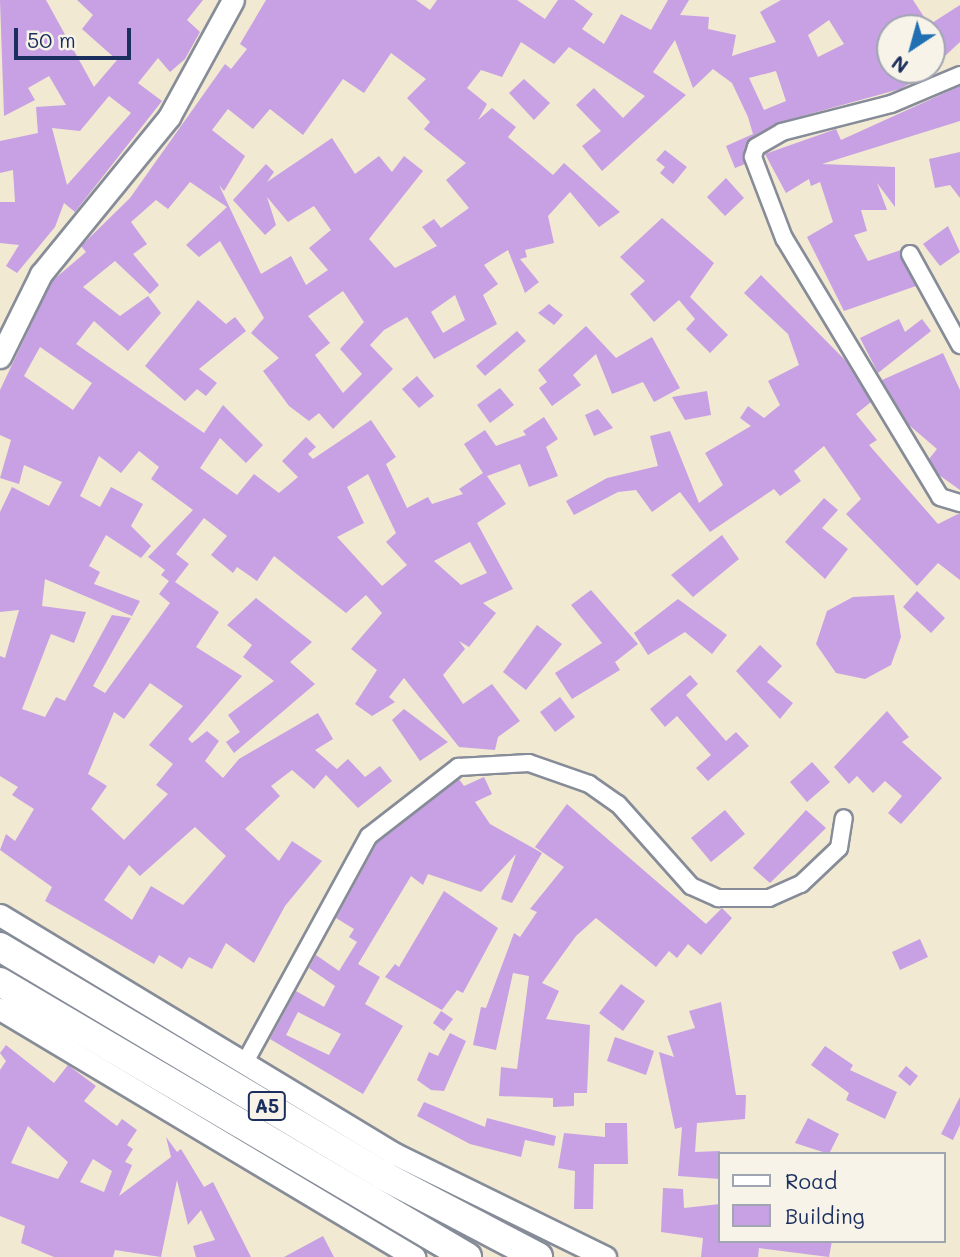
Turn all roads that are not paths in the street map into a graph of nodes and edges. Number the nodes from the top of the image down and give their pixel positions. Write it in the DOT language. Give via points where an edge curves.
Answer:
graph roads {
  1 [pos="233,0"];
  2 [pos="960,75"];
  3 [pos="910,254"];
  4 [pos="960,345"];
  5 [pos="0,357"];
  6 [pos="960,503"];
  7 [pos="844,818"];
  8 [pos="0,915"];
  9 [pos="0,947"];
  10 [pos="0,982"];
  11 [pos="0,1009"];
  12 [pos="244,1063"];
  13 [pos="403,1254"];
  14 [pos="467,1257"];
  15 [pos="538,1257"];
  16 [pos="605,1257"];
  1 -- 5 [label="street" via="169,117 41,274"];
  2 -- 6 [label="street" via="891,104 782,132 756,147 753,157 783,238 940,497"];
  3 -- 4 [label="street"];
  7 -- 12 [label="street" via="839,848 801,884 769,898 718,898 691,886 618,804 589,784 529,763 458,767 369,836"];
  8 -- 12 [label="street"];
  9 -- 15 [label="highway, A5" via="384,1177"];
  10 -- 14 [label="highway, A5"];
  11 -- 13 [label="street"];
  12 -- 16 [label="street" via="407,1160"];
}
